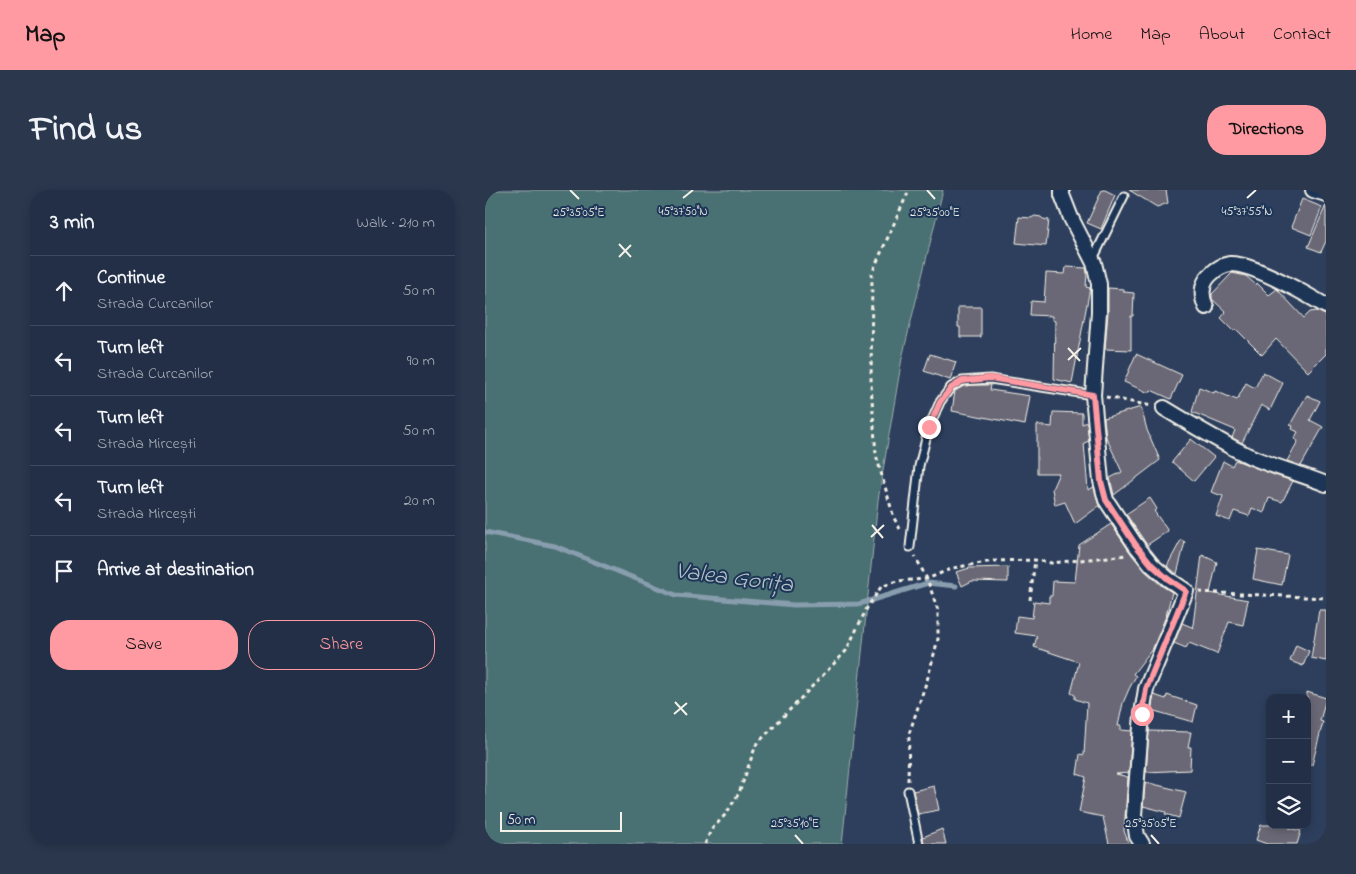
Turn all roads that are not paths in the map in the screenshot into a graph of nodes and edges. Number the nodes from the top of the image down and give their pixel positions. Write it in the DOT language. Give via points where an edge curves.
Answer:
graph roads {
  1 [pos="1063,190"];
  2 [pos="1313,190"];
  3 [pos="1326,194"];
  4 [pos="1125,196"];
  5 [pos="1092,262"];
  6 [pos="1326,306"];
  7 [pos="1206,307"];
  8 [pos="1093,395"];
  9 [pos="1164,408"];
  10 [pos="1326,484"];
  11 [pos="910,547"];
  12 [pos="908,791"];
  13 [pos="919,844"];
  14 [pos="1142,844"];
  1 -- 5 [label="street" via="1071,218"];
  2 -- 3 [label="street"];
  4 -- 5 [label="lane"];
  5 -- 8 [label="street" via="1099,284"];
  6 -- 7 [label="street" via="1267,275 1243,265 1231,264 1215,270 1207,278 1203,288"];
  8 -- 11 [label="lane" via="990,378 962,381 951,388 940,402 929,427 919,466"];
  8 -- 14 [label="street" via="1101,481 1106,500 1152,565 1186,591 1146,689 1135,815 1137,836"];
  9 -- 10 [label="street" via="1249,456"];
  12 -- 13 [label="lane"];
}
